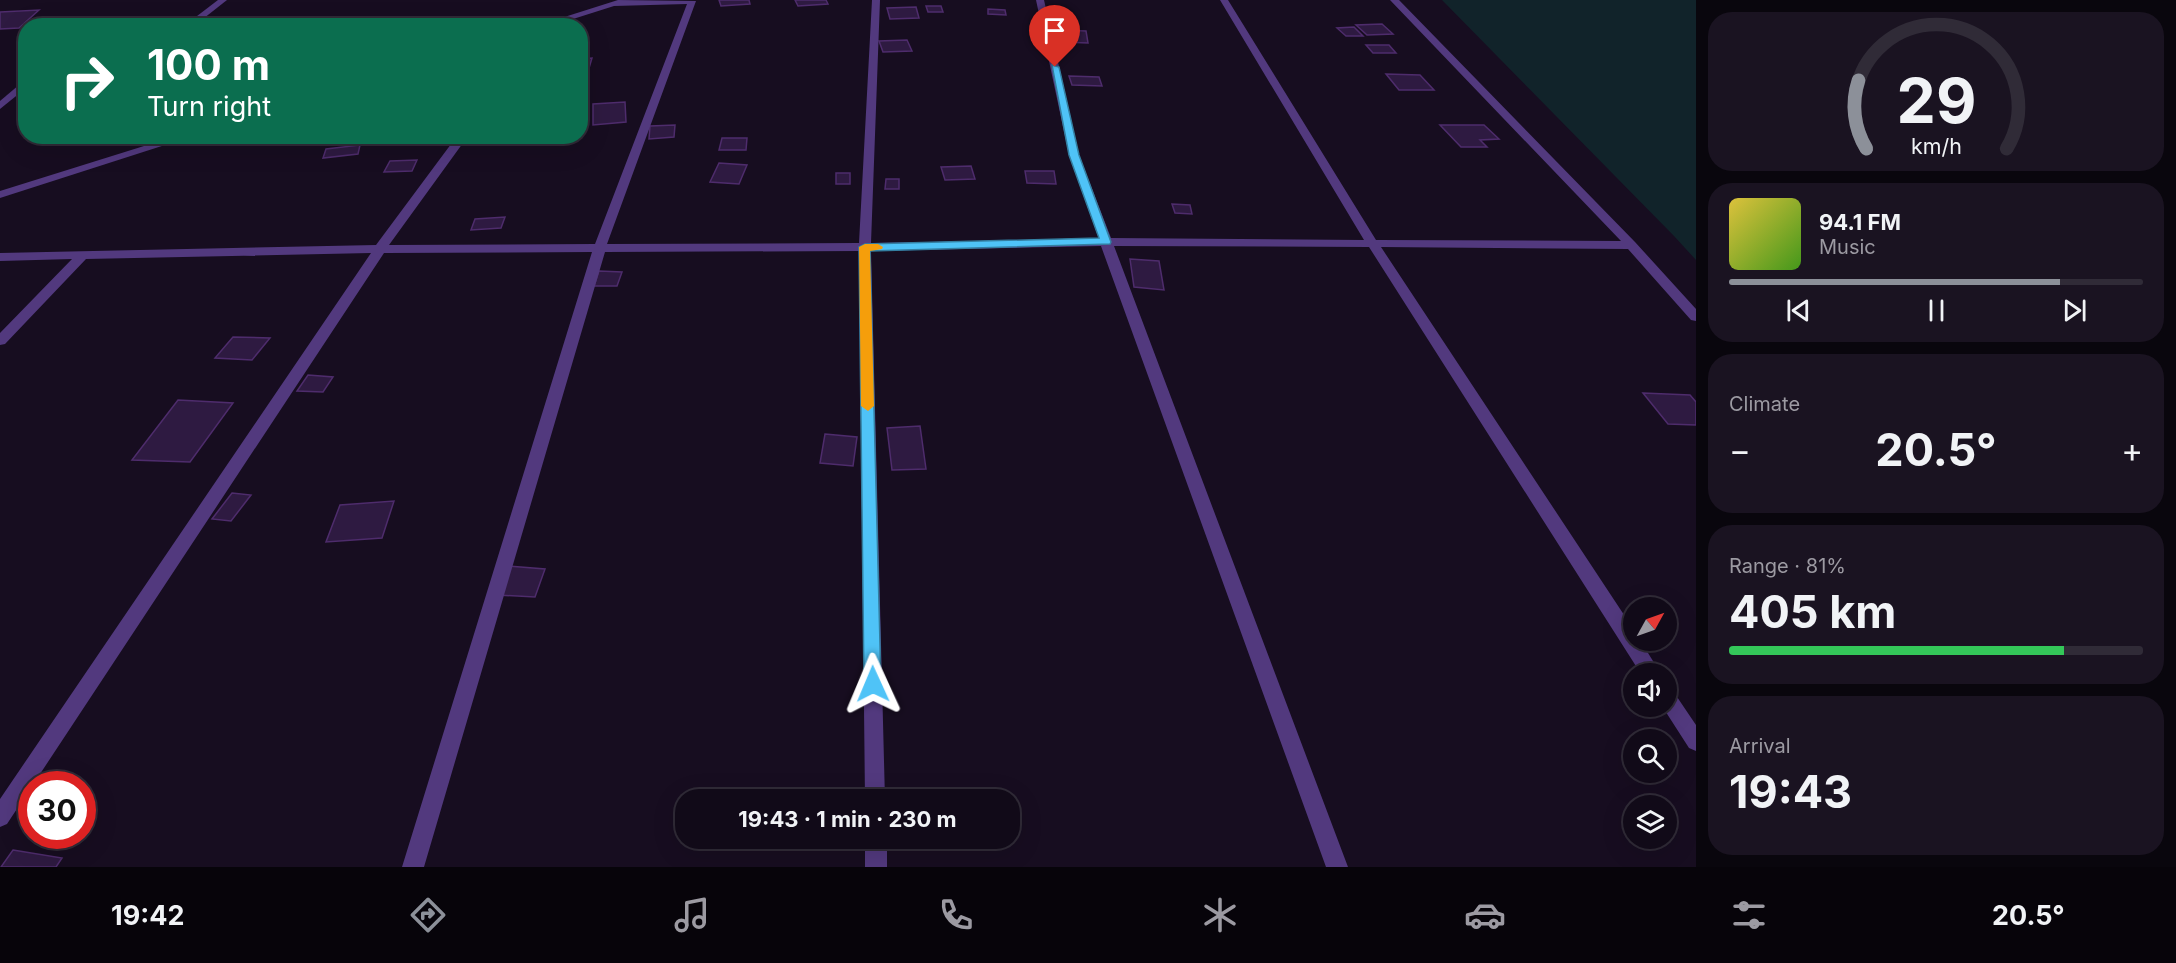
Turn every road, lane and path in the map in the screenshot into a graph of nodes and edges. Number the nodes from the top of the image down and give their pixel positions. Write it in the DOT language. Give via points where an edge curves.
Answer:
graph roads {
  1 [pos="223,0"];
  2 [pos="876,0"];
  3 [pos="1040,0"];
  4 [pos="1224,0"];
  5 [pos="1394,0"];
  6 [pos="617,1"];
  7 [pos="199,18"];
  8 [pos="563,18"];
  9 [pos="18,89"];
  10 [pos="0,106"];
  11 [pos="163,144"];
  12 [pos="457,144"];
  13 [pos="0,195"];
  14 [pos="1106,242"];
  15 [pos="1372,242"];
  16 [pos="1631,245"];
  17 [pos="600,247"];
  18 [pos="865,247"];
  19 [pos="380,249"];
  20 [pos="82,256"];
  21 [pos="0,257"];
  22 [pos="1696,317"];
  23 [pos="0,340"];
  24 [pos="1645,663"];
  25 [pos="1677,714"];
  26 [pos="1696,742"];
  27 [pos="875,789"];
  28 [pos="0,817"];
  29 [pos="876,849"];
  30 [pos="413,867"];
  31 [pos="876,867"];
  32 [pos="1337,867"];
  1 -- 7 [label="street"];
  2 -- 18 [label="street"];
  3 -- 14 [label="street" via="1074,155"];
  4 -- 15 [label="street"];
  5 -- 16 [label="street"];
  6 -- 8 [label="street"];
  6 -- 17 [label="street" via="692,1"];
  9 -- 10 [label="street"];
  11 -- 13 [label="street"];
  12 -- 19 [label="street"];
  14 -- 15 [label="street"];
  14 -- 18 [label="street"];
  14 -- 32 [label="street"];
  15 -- 16 [label="street"];
  15 -- 24 [label="street"];
  16 -- 22 [label="street"];
  17 -- 18 [label="street"];
  17 -- 19 [label="street"];
  17 -- 30 [label="street"];
  18 -- 27 [label="street"];
  19 -- 20 [label="street"];
  19 -- 28 [label="street"];
  20 -- 21 [label="street"];
  20 -- 23 [label="street"];
  25 -- 26 [label="street"];
  29 -- 31 [label="street"];
}
